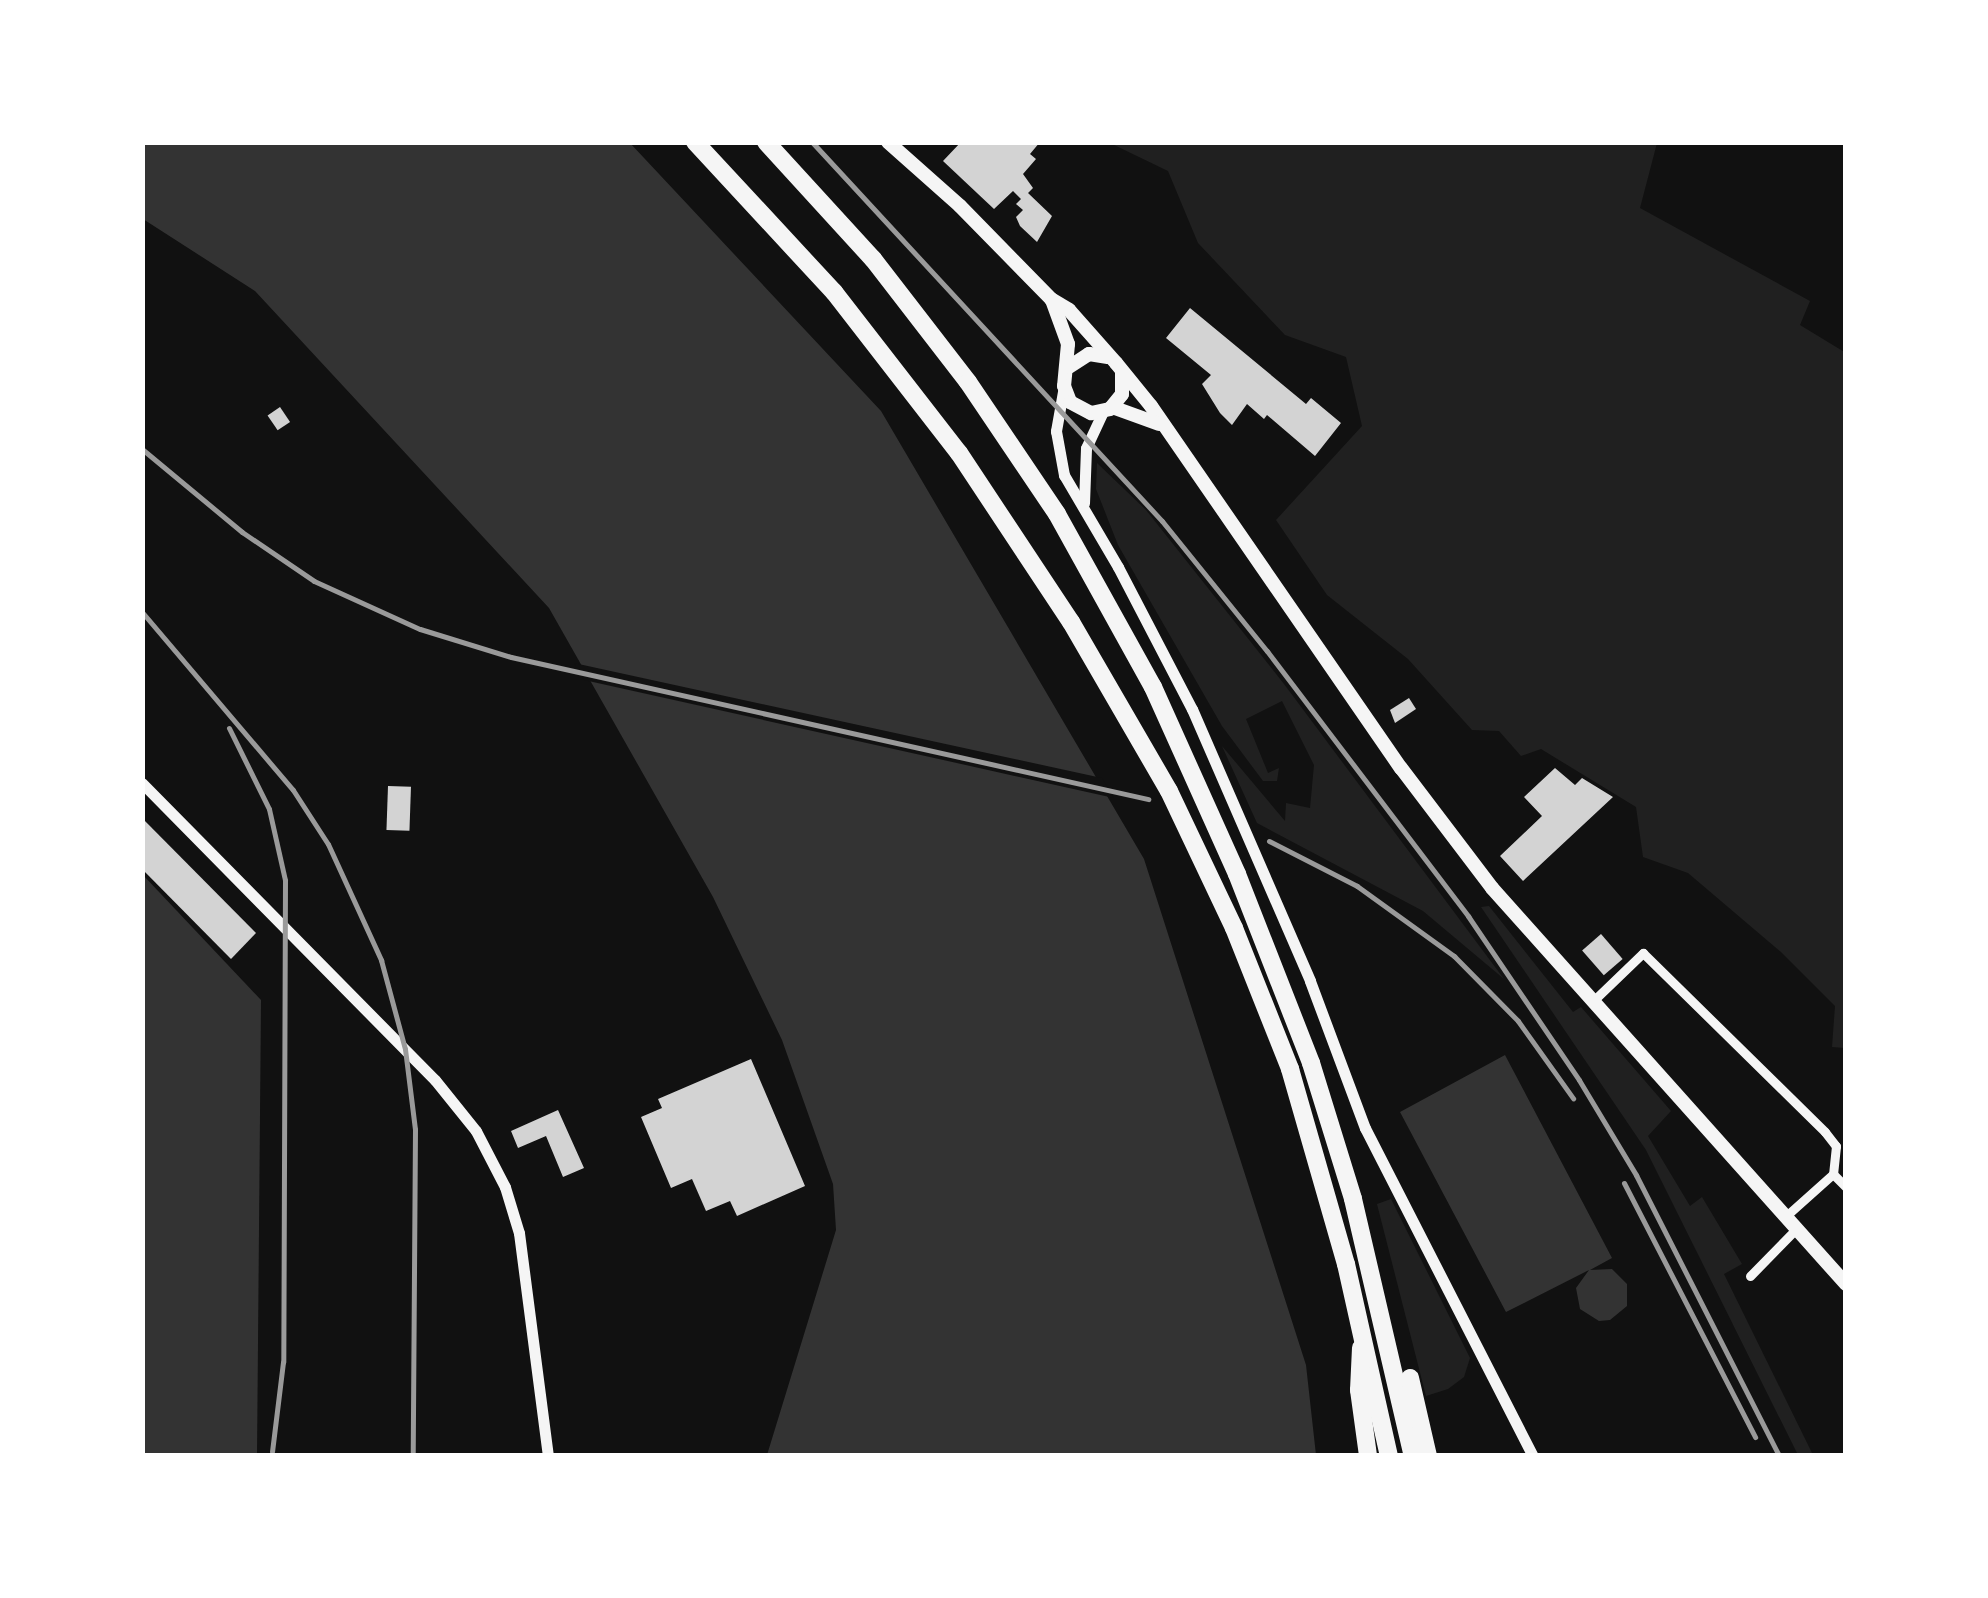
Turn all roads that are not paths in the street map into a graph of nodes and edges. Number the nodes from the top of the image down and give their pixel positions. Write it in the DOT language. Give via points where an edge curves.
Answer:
graph roads {
  1 [pos="695,142"];
  2 [pos="766,142"];
  3 [pos="888,142"];
  4 [pos="1051,300"];
  5 [pos="1108,357"];
  6 [pos="1069,368"];
  7 [pos="1122,372"];
  8 [pos="1064,386"];
  9 [pos="1101,413"];
  10 [pos="1160,424"];
  11 [pos="1085,507"];
  12 [pos="142,783"];
  13 [pos="1592,1002"];
  14 [pos="1833,1174"];
  15 [pos="1846,1187"];
  16 [pos="1786,1216"];
  17 [pos="1797,1228"];
  18 [pos="1750,1276"];
  19 [pos="1846,1284"];
  20 [pos="1362,1328"];
  21 [pos="1389,1344"];
  22 [pos="548,1456"];
  23 [pos="1368,1456"];
  24 [pos="1390,1456"];
  25 [pos="1413,1456"];
  26 [pos="1428,1456"];
  27 [pos="1533,1456"];
  1 -- 20 [label="highway" via="898,372 1026,551 1120,702 1170,792 1254,975 1311,1136"];
  2 -- 21 [label="highway" via="873,259 968,382 1058,514 1130,643 1294,1014 1342,1161"];
  3 -- 4 [label="main road"];
  4 -- 5 [label="main road"];
  4 -- 6 [label="main road" via="1066,331"];
  5 -- 6 [label="main road" via="1089,354"];
  5 -- 7 [label="main road"];
  6 -- 8 [label="main road"];
  7 -- 9 [label="main road" via="1122,394"];
  7 -- 10 [label="main road"];
  8 -- 9 [label="main road" via="1070,402"];
  8 -- 11 [label="street" via="1060,464"];
  9 -- 10 [label="main road"];
  9 -- 11 [label="street" via="1086,448"];
  10 -- 13 [label="main road" via="1443,826"];
  11 -- 27 [label="street" via="1217,762 1365,1128"];
  12 -- 22 [label="street" via="436,1080 476,1131 519,1233"];
  13 -- 14 [label="street" via="1643,953 1825,1132 1836,1146"];
  13 -- 16 [label="main road"];
  14 -- 15 [label="street"];
  14 -- 16 [label="street"];
  16 -- 17 [label="main road"];
  17 -- 18 [label="street"];
  17 -- 19 [label="main road"];
  20 -- 23 [label="highway"];
  20 -- 24 [label="highway"];
  21 -- 25 [label="highway"];
  21 -- 26 [label="highway" via="1406,1366"];
}
